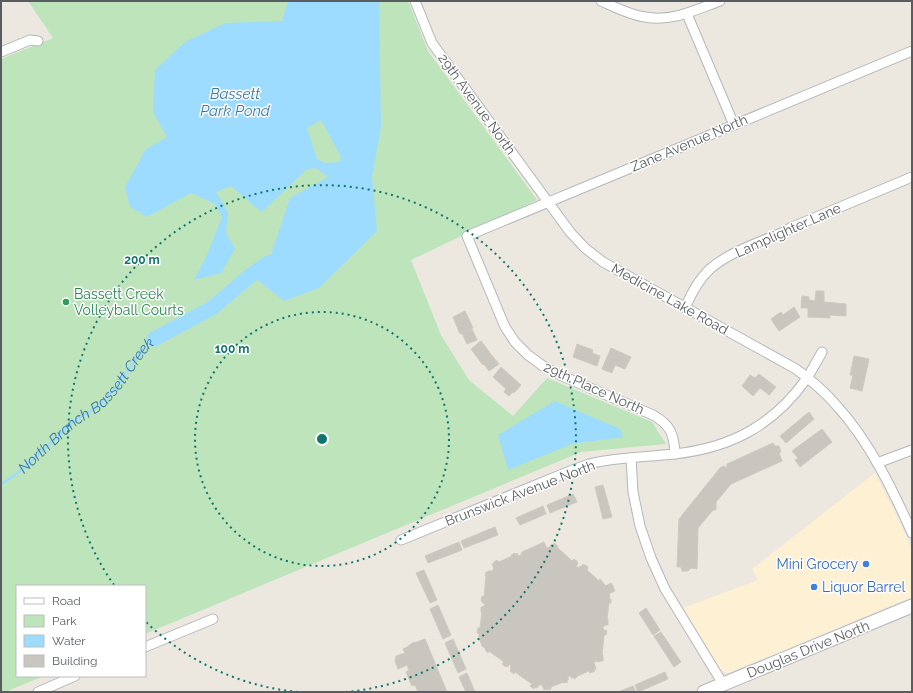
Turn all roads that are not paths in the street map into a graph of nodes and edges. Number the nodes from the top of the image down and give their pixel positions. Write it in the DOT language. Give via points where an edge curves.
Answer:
graph roads {
  1 [pos="415,1"];
  2 [pos="601,1"];
  3 [pos="720,1"];
  4 [pos="687,14"];
  5 [pos="38,41"];
  6 [pos="912,50"];
  7 [pos="1,52"];
  8 [pos="734,125"];
  9 [pos="911,180"];
  10 [pos="548,202"];
  11 [pos="467,236"];
  12 [pos="685,308"];
  13 [pos="822,352"];
  14 [pos="807,377"];
  15 [pos="912,450"];
  16 [pos="675,454"];
  17 [pos="631,458"];
  18 [pos="877,464"];
  19 [pos="912,533"];
  20 [pos="401,540"];
  21 [pos="912,606"];
  22 [pos="213,619"];
  23 [pos="146,647"];
  24 [pos="73,677"];
  25 [pos="723,684"];
  26 [pos="38,692"];
  27 [pos="704,692"];
  1 -- 10 [label="street, 29th Avenue North" via="432,42"];
  2 -- 4 [label="street" via="644,17 674,17"];
  3 -- 4 [label="street"];
  4 -- 8 [label="street"];
  5 -- 7 [label="street" via="30,40"];
  6 -- 8 [label="street, Zane Avenue North"];
  8 -- 10 [label="street, Zane Avenue North"];
  9 -- 12 [label="street, Lamplighter Lane" via="790,228 723,259 699,282"];
  10 -- 11 [label="street, Zane Avenue North"];
  10 -- 12 [label="street, Medicine Lake Road" via="570,232 603,262"];
  11 -- 16 [label="street, 29th Place North" via="502,321 515,342 528,355 554,372 661,419 672,433"];
  12 -- 14 [label="street, Medicine Lake Road"];
  13 -- 14 [label="street"];
  14 -- 16 [label="street, Brunswick Avenue North" via="783,407 744,435 699,451"];
  14 -- 18 [label="street, Medicine Lake Road" via="855,427"];
  15 -- 18 [label="street"];
  16 -- 17 [label="street, Brunswick Avenue North"];
  17 -- 20 [label="street, Brunswick Avenue North" via="594,463 570,471"];
  17 -- 25 [label="street" via="633,492 640,526 651,558 664,589"];
  18 -- 19 [label="street, Medicine Lake Road"];
  21 -- 25 [label="street, Douglas Drive North"];
  22 -- 23 [label="street"];
  24 -- 26 [label="street"];
  25 -- 27 [label="street, Douglas Drive North"];
}
